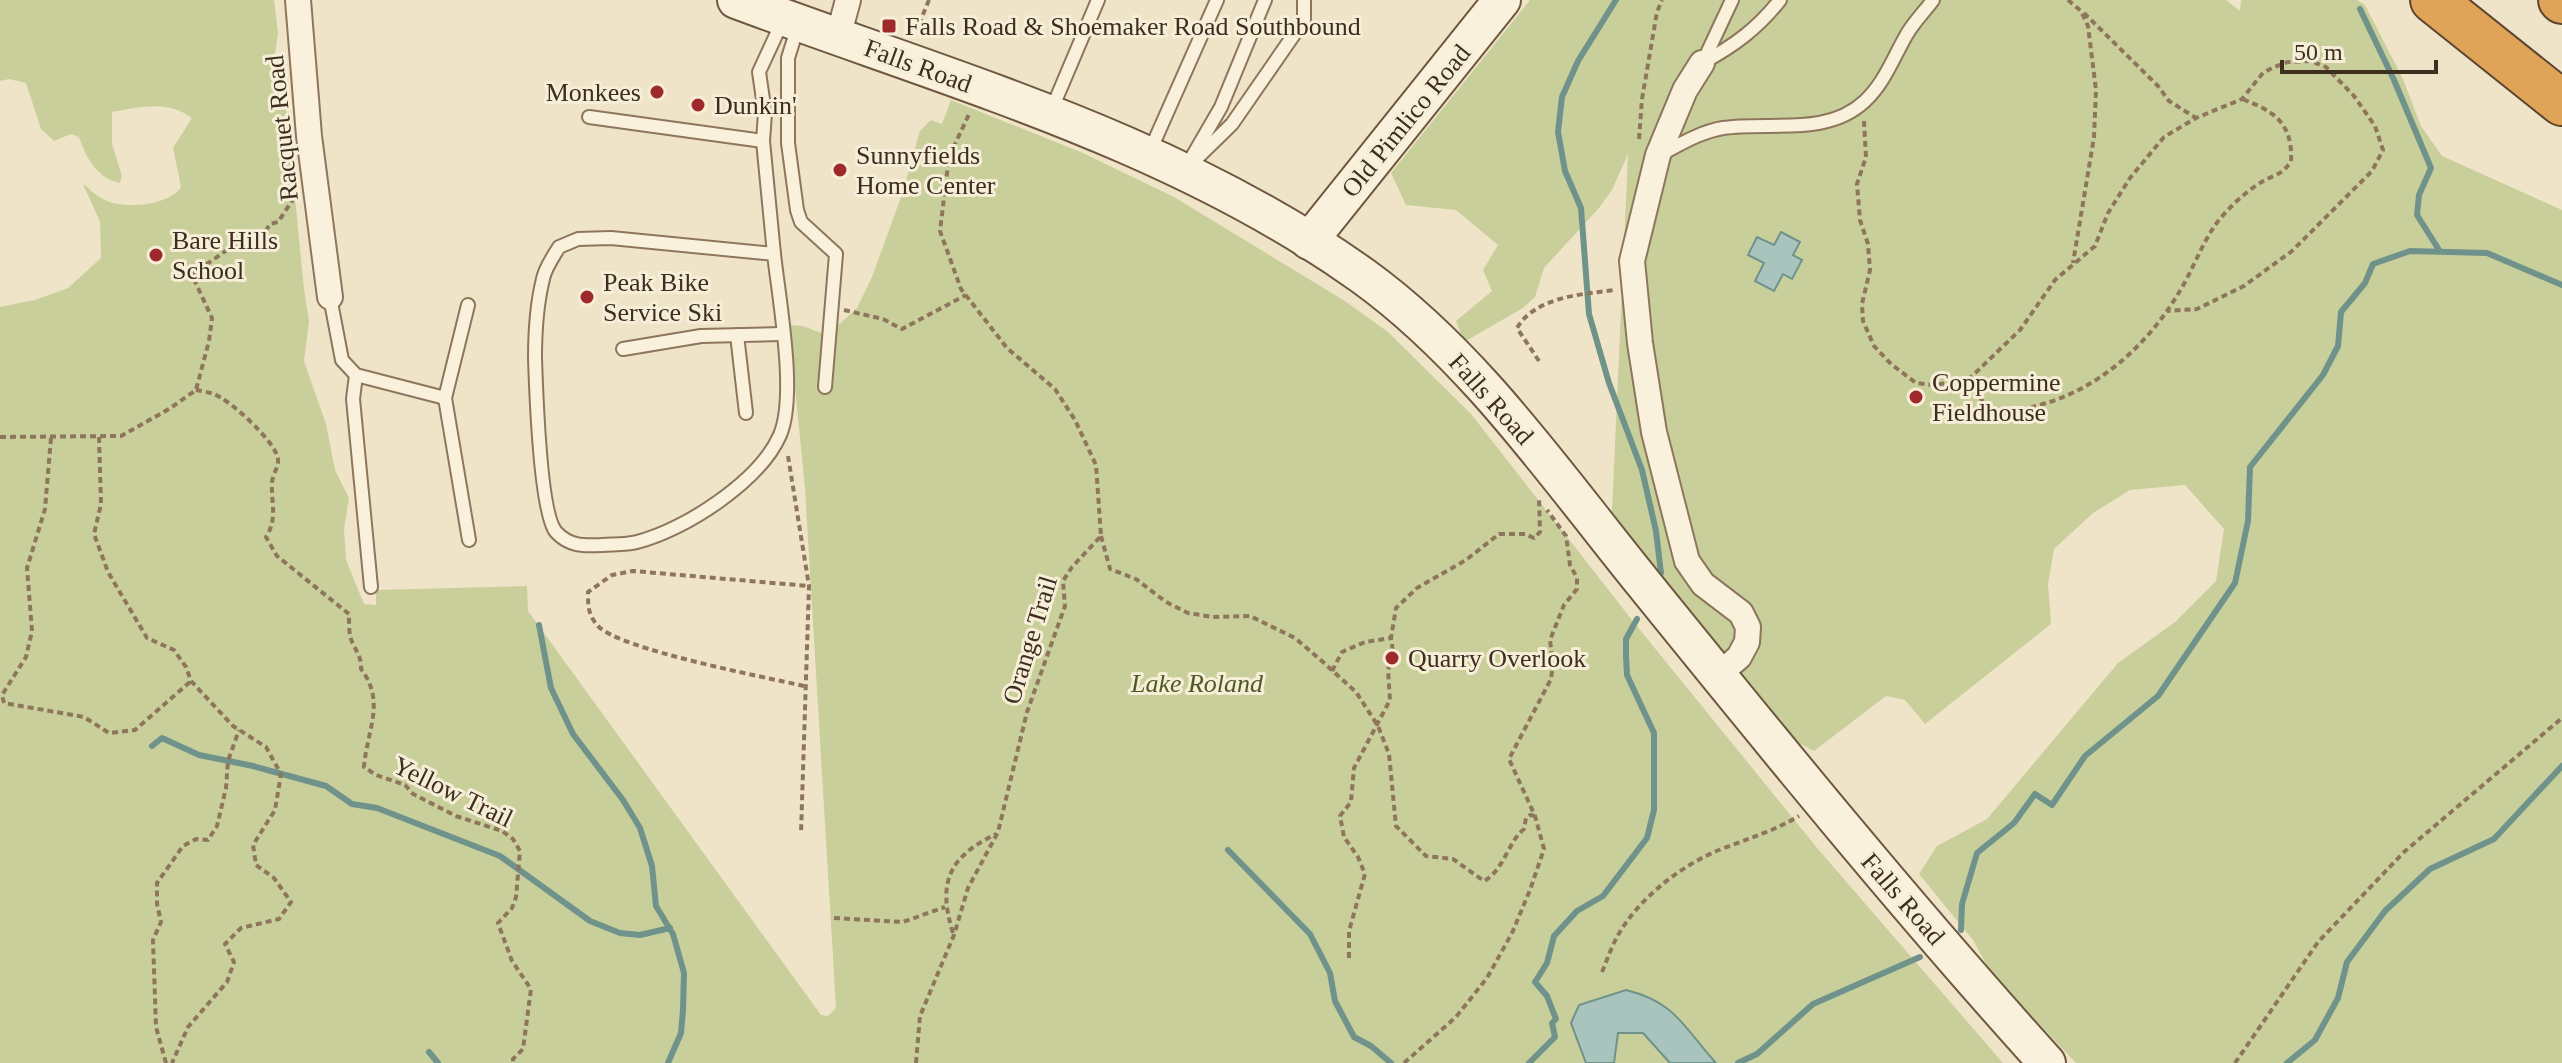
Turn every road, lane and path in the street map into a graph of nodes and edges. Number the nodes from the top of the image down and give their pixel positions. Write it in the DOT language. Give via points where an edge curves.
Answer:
graph roads {
  1 [pos="298,0"];
  2 [pos="736,0"];
  3 [pos="848,0"];
  4 [pos="929,0"];
  5 [pos="1098,0"];
  6 [pos="1217,0"];
  7 [pos="1265,0"];
  8 [pos="1304,0"];
  9 [pos="1502,0"];
  10 [pos="1662,0"];
  11 [pos="1732,0"];
  12 [pos="1780,0"];
  13 [pos="1933,0"];
  14 [pos="2068,0"];
  15 [pos="2433,0"];
  16 [pos="2081,11"];
  17 [pos="791,21"];
  18 [pos="919,24"];
  19 [pos="838,37"];
  20 [pos="1702,63"];
  21 [pos="981,88"];
  22 [pos="2242,99"];
  23 [pos="1863,103"];
  24 [pos="2562,103"];
  25 [pos="1049,114"];
  26 [pos="589,117"];
  27 [pos="2196,118"];
  28 [pos="763,141"];
  29 [pos="1648,147"];
  30 [pos="1149,154"];
  31 [pos="1184,170"];
  32 [pos="315,182"];
  33 [pos="1309,241"];
  34 [pos="774,254"];
  35 [pos="2073,263"];
  36 [pos="1597,292"];
  37 [pos="966,295"];
  38 [pos="330,297"];
  39 [pos="468,305"];
  40 [pos="831,307"];
  41 [pos="2167,311"];
  42 [pos="782,334"];
  43 [pos="737,335"];
  44 [pos="623,349"];
  45 [pos="1539,361"];
  46 [pos="356,375"];
  47 [pos="1968,380"];
  48 [pos="825,387"];
  49 [pos="196,390"];
  50 [pos="445,398"];
  51 [pos="746,413"];
  52 [pos="780,435"];
  53 [pos="0,437"];
  54 [pos="99,437"];
  55 [pos="51,438"];
  56 [pos="1549,488"];
  57 [pos="1101,536"];
  58 [pos="469,540"];
  59 [pos="809,586"];
  60 [pos="371,587"];
  61 [pos="1391,638"];
  62 [pos="1332,671"];
  63 [pos="1718,675"];
  64 [pos="191,681"];
  65 [pos="804,686"];
  66 [pos="2562,718"];
  67 [pos="1378,726"];
  68 [pos="239,730"];
  69 [pos="1821,802"];
  70 [pos="1535,816"];
  71 [pos="998,832"];
  72 [pos="801,833"];
  73 [pos="945,907"];
  74 [pos="834,918"];
  75 [pos="954,935"];
  76 [pos="1349,958"];
  77 [pos="1602,972"];
  78 [pos="166,1063"];
  79 [pos="172,1063"];
  80 [pos="513,1063"];
  81 [pos="916,1063"];
  82 [pos="1404,1063"];
  83 [pos="2047,1063"];
  84 [pos="2235,1063"];
  1 -- 32 [label="street, Racquet Road"];
  2 -- 17 [label="main road, Falls Road"];
  3 -- 19 [label="street"];
  4 -- 18 [label="path"];
  5 -- 25 [label="lane"];
  6 -- 30 [label="lane"];
  7 -- 31 [label="lane" via="1221,107"];
  8 -- 31 [label="lane" via="1304,20 1232,124"];
  9 -- 33 [label="main road, Old Pimlico Road"];
  10 -- 29 [label="path" via="1642,99"];
  11 -- 20 [label="lane"];
  12 -- 20 [label="lane" via="1754,30"];
  13 -- 23 [label="lane" via="1908,33 1887,75"];
  14 -- 16 [label="path"];
  15 -- 24 [label="highway"];
  16 -- 27 [label="path" via="2169,101"];
  16 -- 35 [label="path" via="2088,26 2096,90 2094,137"];
  17 -- 19 [label="main road, Falls Road"];
  17 -- 28 [label="lane" via="759,72"];
  17 -- 40 [label="lane" via="788,143 797,210 801,222 836,254"];
  19 -- 21 [label="main road, Falls Road"];
  20 -- 29 [label="street"];
  21 -- 25 [label="main road, Falls Road"];
  21 -- 37 [label="path" via="949,157 940,231"];
  22 -- 27 [label="path"];
  22 -- 41 [label="path" via="2269,109 2283,125 2291,162 2280,175 2239,199 2216,224"];
  22 -- 41 [label="path" via="2263,73 2288,62 2311,61 2326,67 2354,96 2375,126 2383,150 2372,171 2280,260 2244,286 2197,309"];
  23 -- 29 [label="lane" via="1814,125 1722,128"];
  23 -- 47 [label="path" via="1866,157 1857,184 1870,270 1863,321 1874,346 1916,383"];
  25 -- 30 [label="main road, Falls Road"];
  26 -- 28 [label="lane"];
  27 -- 35 [label="path" via="2151,151 2108,213 2095,246"];
  28 -- 34 [label="lane"];
  29 -- 63 [label="street" via="1632,261 1654,432 1687,561 1703,584 1741,613 1748,627 1739,657"];
  30 -- 31 [label="main road, Falls Road"];
  31 -- 33 [label="main road, Falls Road"];
  32 -- 38 [label="street, Racquet Road"];
  32 -- 49 [label="path" via="303,183 262,237 233,246 192,275 212,318"];
  33 -- 56 [label="main road, Falls Road" via="1422,325 1505,412"];
  34 -- 42 [label="lane"];
  34 -- 52 [label="lane" via="611,238 578,239 559,247 543,278 535,356 550,521 557,533 577,546 636,542 679,526 751,475"];
  35 -- 47 [label="path" via="2020,330"];
  36 -- 45 [label="path" via="1524,315 1517,328"];
  37 -- 40 [label="path" via="902,329"];
  37 -- 57 [label="path" via="1007,348 1055,389 1075,420 1096,465"];
  38 -- 46 [label="lane" via="342,360"];
  39 -- 50 [label="lane"];
  40 -- 48 [label="lane"];
  41 -- 47 [label="path" via="2152,333 2090,386 2063,399 2005,415 1990,412"];
  42 -- 43 [label="lane"];
  42 -- 52 [label="lane" via="789,394"];
  43 -- 44 [label="lane"];
  43 -- 51 [label="lane"];
  46 -- 50 [label="lane"];
  46 -- 60 [label="lane" via="353,399"];
  49 -- 54 [label="path" via="121,436"];
  49 -- 80 [label="path, Yellow Trail" via="216,394 273,446 279,461 272,482 273,525 266,537 277,556 349,614 351,640 376,701 364,767 456,816 502,831 520,851 517,892 512,908 498,923 512,961 531,989 523,1049"];
  50 -- 58 [label="lane"];
  52 -- 59 [label="path" via="789,460"];
  53 -- 55 [label="path"];
  54 -- 55 [label="path"];
  54 -- 64 [label="path" via="101,504 94,534 103,560 147,638 174,650"];
  55 -- 64 [label="path" via="45,509 27,568 32,631 26,657 2,695 4,703 84,717 109,733 135,730"];
  56 -- 61 [label="path" via="1540,532 1534,538 1499,534 1417,588 1396,608"];
  56 -- 63 [label="main road, Falls Road"];
  56 -- 70 [label="path" via="1577,589 1564,605 1550,640 1551,679 1509,759"];
  57 -- 62 [label="path" via="1110,569 1136,579 1166,602 1188,613 1250,616 1295,638"];
  57 -- 71 [label="path, Orange Trail" via="1063,581 1065,606 1027,712"];
  59 -- 65 [label="path"];
  59 -- 65 [label="path" via="633,571 612,575 588,592 588,611 613,636"];
  61 -- 62 [label="path" via="1342,652"];
  61 -- 67 [label="path" via="1390,700"];
  62 -- 67 [label="path" via="1356,692"];
  63 -- 69 [label="main road, Falls Road"];
  64 -- 68 [label="path"];
  65 -- 72 [label="path"];
  66 -- 84 [label="path" via="2404,852 2318,942"];
  67 -- 70 [label="path" via="1389,754 1396,826 1426,856 1453,859 1484,881 1524,829 1526,818"];
  67 -- 76 [label="path" via="1354,768 1351,802 1340,816 1344,837 1365,874 1349,931"];
  68 -- 78 [label="path" via="217,826 208,840 183,846 157,883 161,922 153,940 156,1027"];
  68 -- 79 [label="path" via="266,747 281,774 275,810 253,845 256,865 274,878 291,902 279,919 241,928 225,944 234,962 227,982 188,1027"];
  69 -- 77 [label="path" via="1778,828 1681,869 1618,936"];
  69 -- 83 [label="main road, Falls Road"];
  70 -- 82 [label="path" via="1544,849 1512,933 1487,978 1456,1017"];
  71 -- 73 [label="path" via="952,866"];
  71 -- 75 [label="path, Orange Trail" via="968,888"];
  73 -- 74 [label="path" via="903,922"];
  73 -- 75 [label="path"];
  75 -- 81 [label="path, Orange Trail" via="920,1016"];
}
